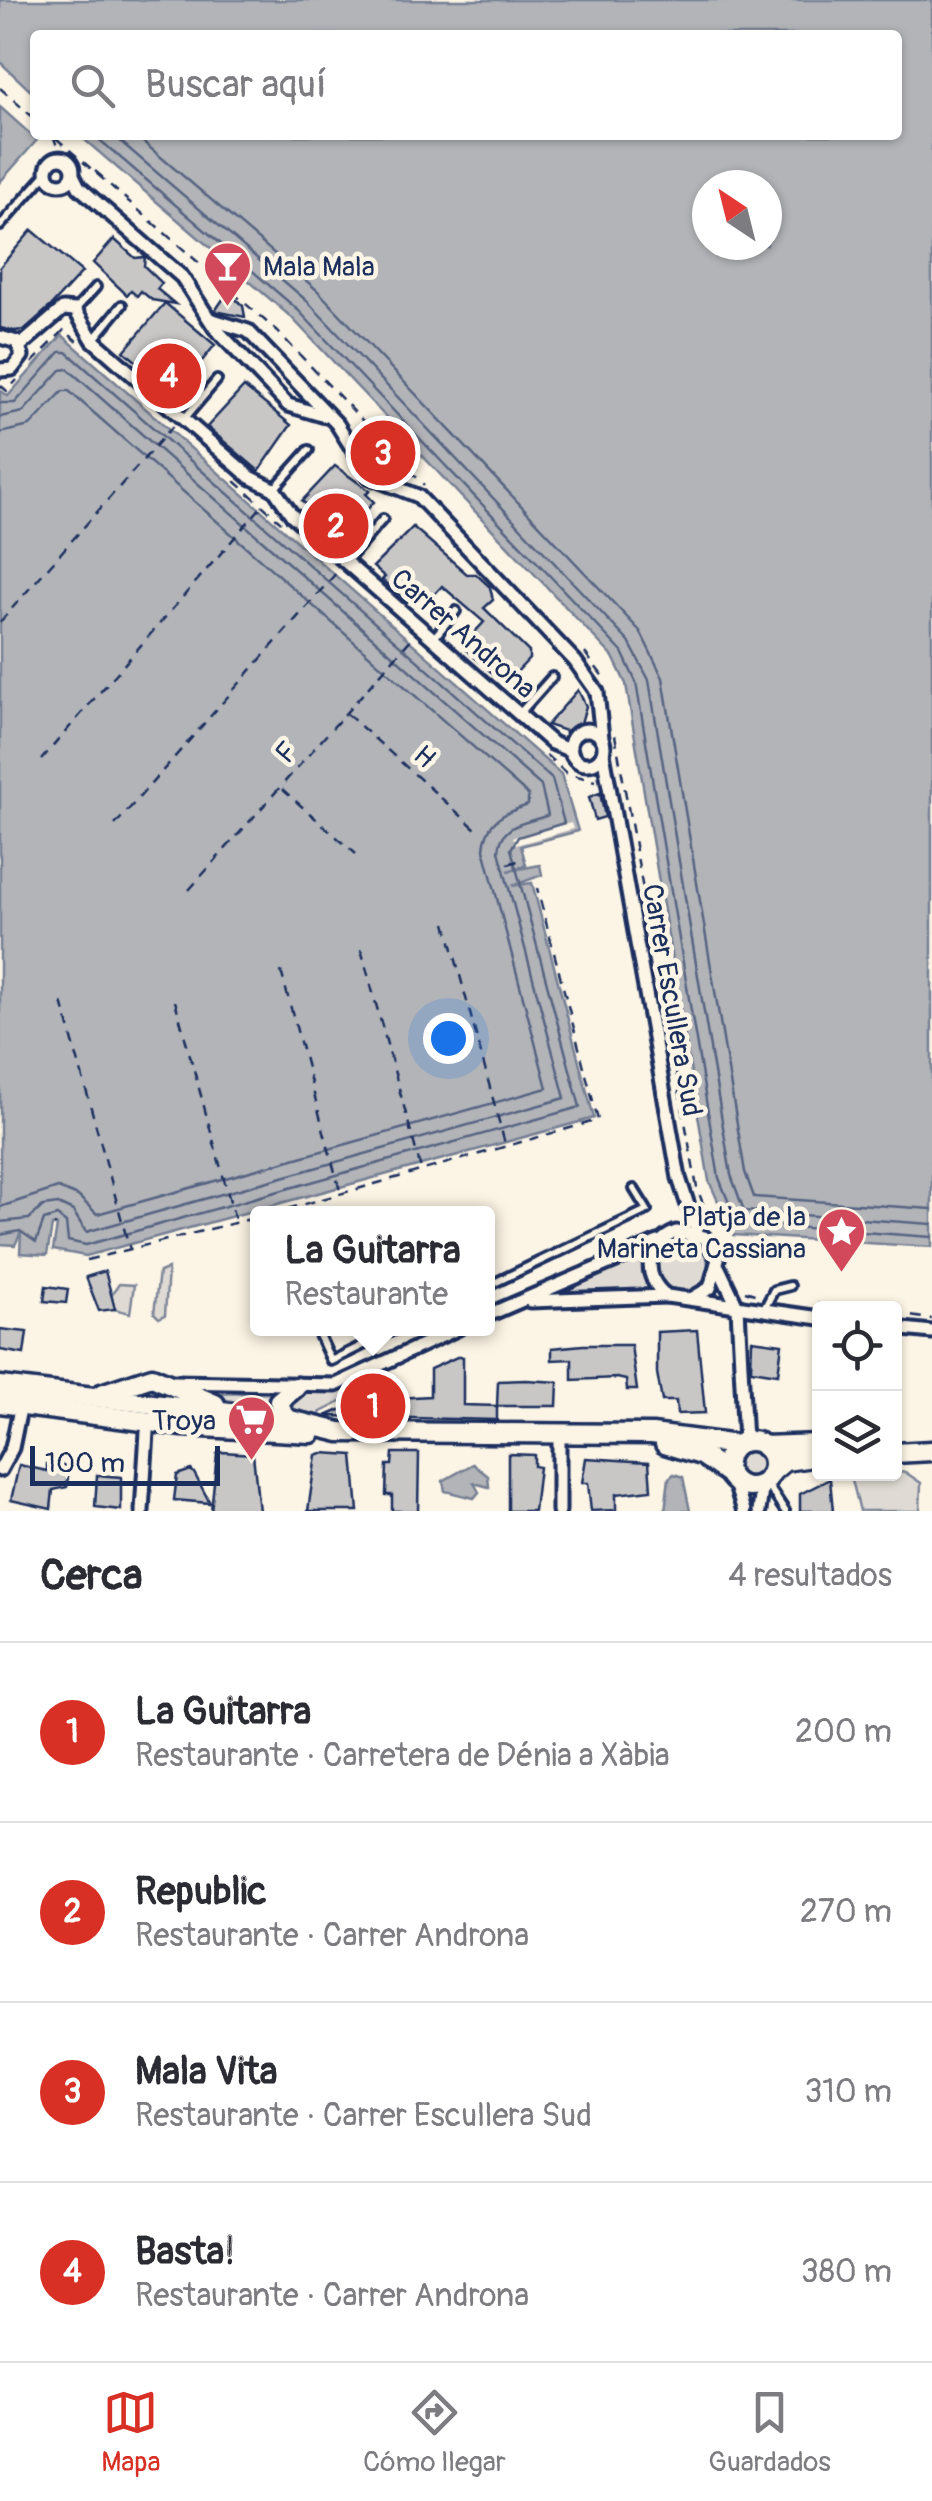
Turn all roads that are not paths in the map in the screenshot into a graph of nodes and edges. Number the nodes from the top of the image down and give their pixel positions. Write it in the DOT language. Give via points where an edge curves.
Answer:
graph roads {
  1 [pos="46,174"];
  2 [pos="72,182"];
  3 [pos="0,226"];
  4 [pos="96,287"];
  5 [pos="122,305"];
  6 [pos="76,310"];
  7 [pos="210,319"];
  8 [pos="238,328"];
  9 [pos="0,338"];
  10 [pos="228,341"];
  11 [pos="20,346"];
  12 [pos="92,347"];
  13 [pos="0,370"];
  14 [pos="217,380"];
  15 [pos="178,423"];
  16 [pos="337,424"];
  17 [pos="309,450"];
  18 [pos="274,489"];
  19 [pos="383,519"];
  20 [pos="342,567"];
  21 [pos="456,611"];
  22 [pos="434,638"];
  23 [pos="552,677"];
  24 [pos="599,682"];
  25 [pos="519,714"];
  26 [pos="584,731"];
  27 [pos="602,738"];
  28 [pos="571,751"];
  29 [pos="604,753"];
  30 [pos="589,764"];
  31 [pos="612,800"];
  32 [pos="634,1189"];
  33 [pos="686,1208"];
  34 [pos="676,1232"];
  35 [pos="696,1233"];
  36 [pos="658,1242"];
  37 [pos="718,1268"];
  38 [pos="495,1283"];
  39 [pos="790,1286"];
  40 [pos="667,1296"];
  41 [pos="691,1300"];
  42 [pos="521,1302"];
  43 [pos="738,1308"];
  44 [pos="764,1311"];
  45 [pos="495,1312"];
  46 [pos="812,1317"];
  47 [pos="902,1329"];
  48 [pos="932,1332"];
  49 [pos="319,1336"];
  50 [pos="381,1336"];
  51 [pos="443,1336"];
  52 [pos="166,1381"];
  53 [pos="0,1386"];
  54 [pos="206,1386"];
  55 [pos="296,1386"];
  56 [pos="186,1393"];
  57 [pos="133,1394"];
  58 [pos="0,1403"];
  59 [pos="21,1404"];
  60 [pos="154,1420"];
  61 [pos="290,1420"];
  62 [pos="332,1431"];
  63 [pos="560,1435"];
  64 [pos="636,1436"];
  65 [pos="932,1440"];
  66 [pos="902,1442"];
  67 [pos="749,1444"];
  68 [pos="812,1444"];
  69 [pos="932,1451"];
  70 [pos="902,1453"];
  71 [pos="812,1457"];
  72 [pos="0,1470"];
  73 [pos="732,1478"];
  74 [pos="767,1479"];
  75 [pos="142,1511"];
  76 [pos="559,1511"];
  77 [pos="744,1511"];
  78 [pos="759,1511"];
  79 [pos="785,1511"];
  1 -- 2 [label="street" via="54,184"];
  1 -- 2 [label="street" via="50,162 62,158"];
  1 -- 3 [label="lane"];
  2 -- 7 [label="street" via="182,277"];
  4 -- 6 [label="lane"];
  5 -- 12 [label="lane"];
  6 -- 11 [label="street" via="63,309"];
  6 -- 12 [label="street, Carrer Androna"];
  7 -- 8 [label="street"];
  7 -- 10 [label="street"];
  8 -- 10 [label="street"];
  8 -- 16 [label="street" via="248,330"];
  9 -- 11 [label="street"];
  10 -- 16 [label="street" via="288,404"];
  11 -- 13 [label="street" via="16,366"];
  12 -- 15 [label="street, Carrer Androna"];
  14 -- 15 [label="lane"];
  15 -- 18 [label="street, Carrer Androna"];
  16 -- 24 [label="street" via="370,476 426,504"];
  17 -- 18 [label="lane"];
  18 -- 20 [label="street, Carrer Androna"];
  19 -- 20 [label="lane"];
  20 -- 22 [label="street, Carrer Androna"];
  21 -- 22 [label="lane"];
  22 -- 25 [label="street, Carrer Androna"];
  23 -- 25 [label="lane"];
  24 -- 26 [label="street"];
  24 -- 27 [label="street"];
  25 -- 28 [label="street, Carrer Androna" via="552,744"];
  26 -- 27 [label="street"];
  26 -- 28 [label="street"];
  27 -- 29 [label="street"];
  28 -- 30 [label="street"];
  29 -- 30 [label="street"];
  29 -- 31 [label="street, Carrer Escullera Sud"];
  30 -- 31 [label="street, Carrer Escullera Sud"];
  31 -- 33 [label="street, Carrer Escullera Sud"];
  32 -- 38 [label="lane" via="647,1210"];
  33 -- 34 [label="street"];
  33 -- 35 [label="street, Carrer Escullera Sud"];
  34 -- 35 [label="street"];
  34 -- 36 [label="street"];
  35 -- 37 [label="street" via="711,1243"];
  36 -- 40 [label="street" via="650,1272"];
  36 -- 42 [label="street"];
  37 -- 41 [label="street" via="710,1288"];
  37 -- 43 [label="street"];
  39 -- 44 [label="lane" via="767,1297"];
  40 -- 41 [label="street"];
  40 -- 42 [label="street"];
  41 -- 43 [label="street"];
  42 -- 45 [label="street"];
  43 -- 44 [label="street"];
  43 -- 67 [label="street"];
  44 -- 46 [label="street"];
  47 -- 48 [label="street"];
  49 -- 50 [label="lane" via="331,1360"];
  51 -- 55 [label="street" via="348,1382"];
  52 -- 54 [label="street"];
  52 -- 56 [label="street"];
  52 -- 57 [label="street" via="152,1376"];
  52 -- 60 [label="street" via="173,1395"];
  53 -- 57 [label="street" via="80,1396"];
  54 -- 55 [label="street"];
  54 -- 56 [label="street"];
  55 -- 61 [label="street" via="279,1400"];
  56 -- 60 [label="street"];
  56 -- 61 [label="street"];
  57 -- 60 [label="street"];
  57 -- 60 [label="street"];
  58 -- 59 [label="street"];
  59 -- 60 [label="street"];
  59 -- 72 [label="street"];
  60 -- 61 [label="street"];
  60 -- 62 [label="street"];
  60 -- 75 [label="street"];
  61 -- 62 [label="street"];
  62 -- 63 [label="street"];
  63 -- 64 [label="street"];
  63 -- 76 [label="street"];
  64 -- 67 [label="street"];
  64 -- 73 [label="street" via="695,1452"];
  65 -- 66 [label="street"];
  67 -- 68 [label="street"];
  67 -- 73 [label="street" via="728,1458"];
  67 -- 74 [label="street" via="772,1457"];
  69 -- 70 [label="street"];
  71 -- 74 [label="street" via="785,1461"];
  73 -- 74 [label="street" via="749,1487"];
  73 -- 77 [label="street"];
  74 -- 78 [label="street"];
  74 -- 79 [label="lane"];
}
